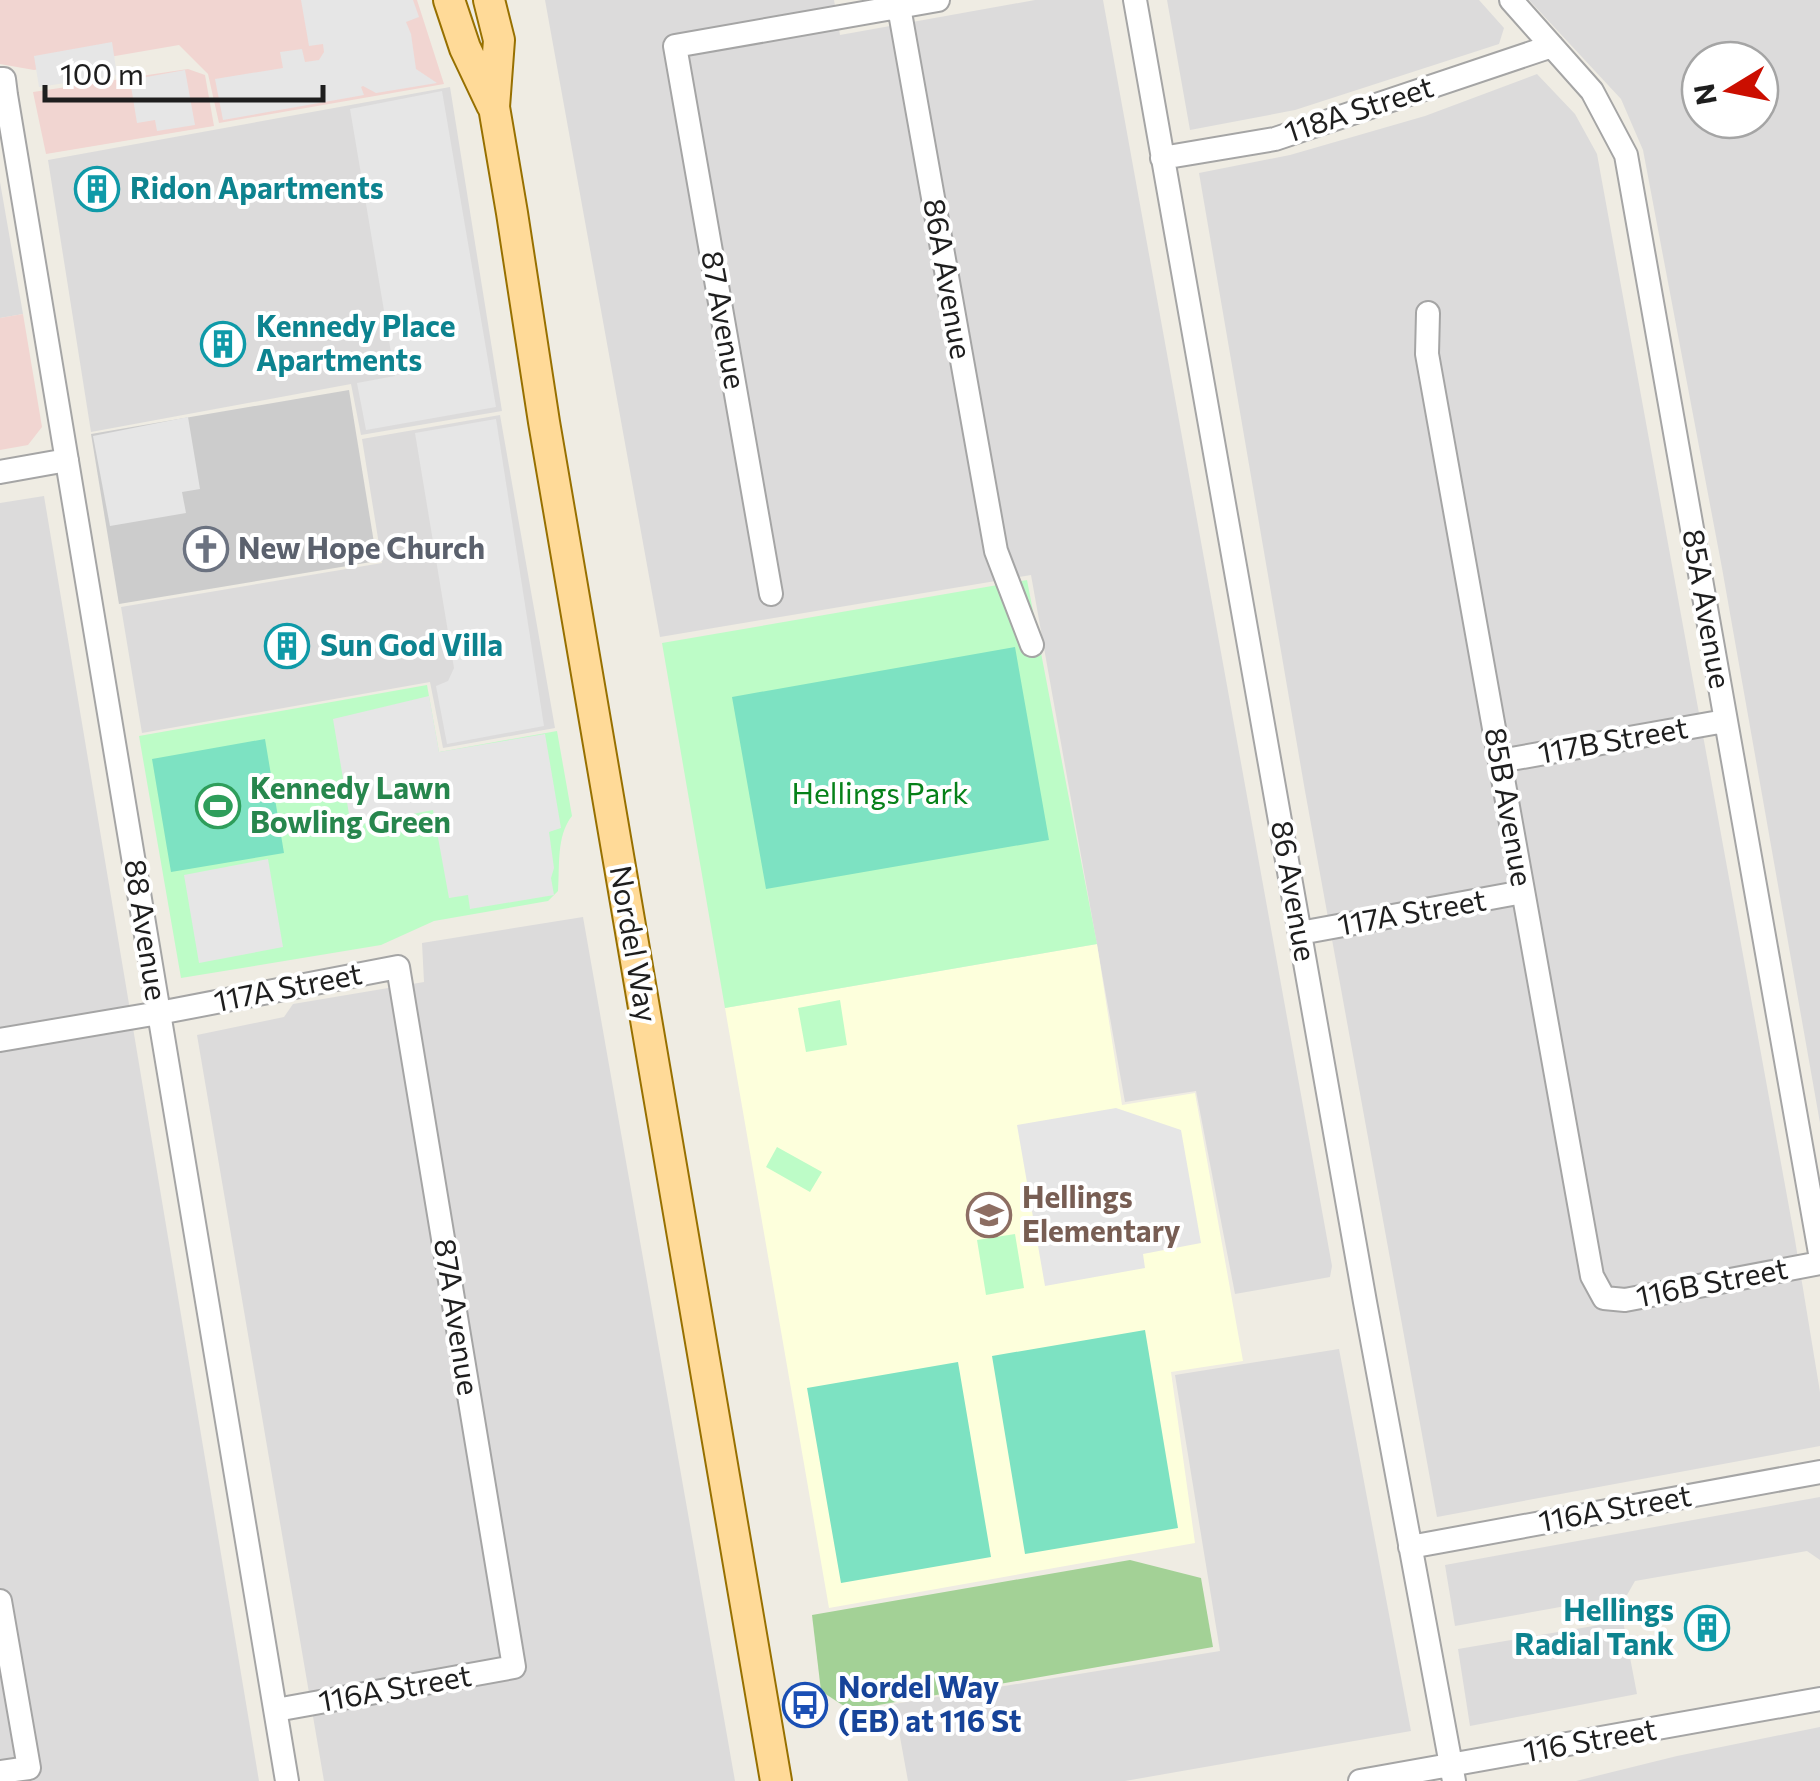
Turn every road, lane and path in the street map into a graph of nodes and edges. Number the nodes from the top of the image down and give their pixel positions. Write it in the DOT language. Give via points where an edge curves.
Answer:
graph roads {
  1 [pos="449,0"];
  2 [pos="489,0"];
  3 [pos="938,0"];
  4 [pos="1135,0"];
  5 [pos="1512,0"];
  6 [pos="899,7"];
  7 [pos="1552,46"];
  8 [pos="2,79"];
  9 [pos="494,108"];
  10 [pos="1162,158"];
  11 [pos="1428,313"];
  12 [pos="67,460"];
  13 [pos="0,472"];
  14 [pos="771,594"];
  15 [pos="1032,644"];
  16 [pos="1726,721"];
  17 [pos="1500,761"];
  18 [pos="1523,892"];
  19 [pos="1300,933"];
  20 [pos="398,967"];
  21 [pos="159,1012"];
  22 [pos="0,1040"];
  23 [pos="1820,1253"];
  24 [pos="1820,1262"];
  25 [pos="1604,1298"];
  26 [pos="1820,1472"];
  27 [pos="1410,1547"];
  28 [pos="0,1600"];
  29 [pos="514,1668"];
  30 [pos="1820,1699"];
  31 [pos="276,1710"];
  32 [pos="0,1772"];
  33 [pos="1452,1773"];
  34 [pos="287,1781"];
  35 [pos="776,1781"];
  36 [pos="1360,1781"];
  1 -- 9 [label="main road, Nordel Way"];
  2 -- 9 [label="main road, Nordel Way" via="500,40"];
  3 -- 6 [label="street"];
  4 -- 10 [label="street, 86 Avenue"];
  5 -- 7 [label="street, 85A Avenue"];
  6 -- 14 [label="street, 87 Avenue" via="676,46"];
  6 -- 15 [label="street, 86A Avenue" via="996,551"];
  7 -- 10 [label="street, 118A Street" via="1274,138"];
  7 -- 16 [label="street, 85A Avenue" via="1592,91 1626,155"];
  8 -- 12 [label="street, 88 Avenue"];
  9 -- 35 [label="main road, Nordel Way"];
  10 -- 19 [label="street, 86 Avenue"];
  11 -- 17 [label="street, 85B Avenue" via="1427,354"];
  12 -- 13 [label="street"];
  12 -- 21 [label="street, 88 Avenue"];
  16 -- 17 [label="street, 117B Street"];
  16 -- 23 [label="street, 85A Avenue"];
  17 -- 18 [label="street, 85B Avenue"];
  18 -- 19 [label="street, 117A Street"];
  18 -- 25 [label="street, 85B Avenue" via="1592,1276"];
  19 -- 27 [label="street, 86 Avenue"];
  20 -- 21 [label="street, 117A Street"];
  20 -- 29 [label="street, 87A Avenue"];
  21 -- 22 [label="street, 117A Street"];
  21 -- 31 [label="street, 88 Avenue"];
  24 -- 25 [label="street, 116B Street" via="1625,1300"];
  26 -- 27 [label="street, 116A Street"];
  27 -- 33 [label="street, 86 Avenue"];
  28 -- 32 [label="street" via="29,1768"];
  29 -- 31 [label="street, 116A Street"];
  30 -- 33 [label="street, 116 Street"];
  31 -- 34 [label="street, 88 Avenue"];
  33 -- 36 [label="street, 116 Street"];
}
